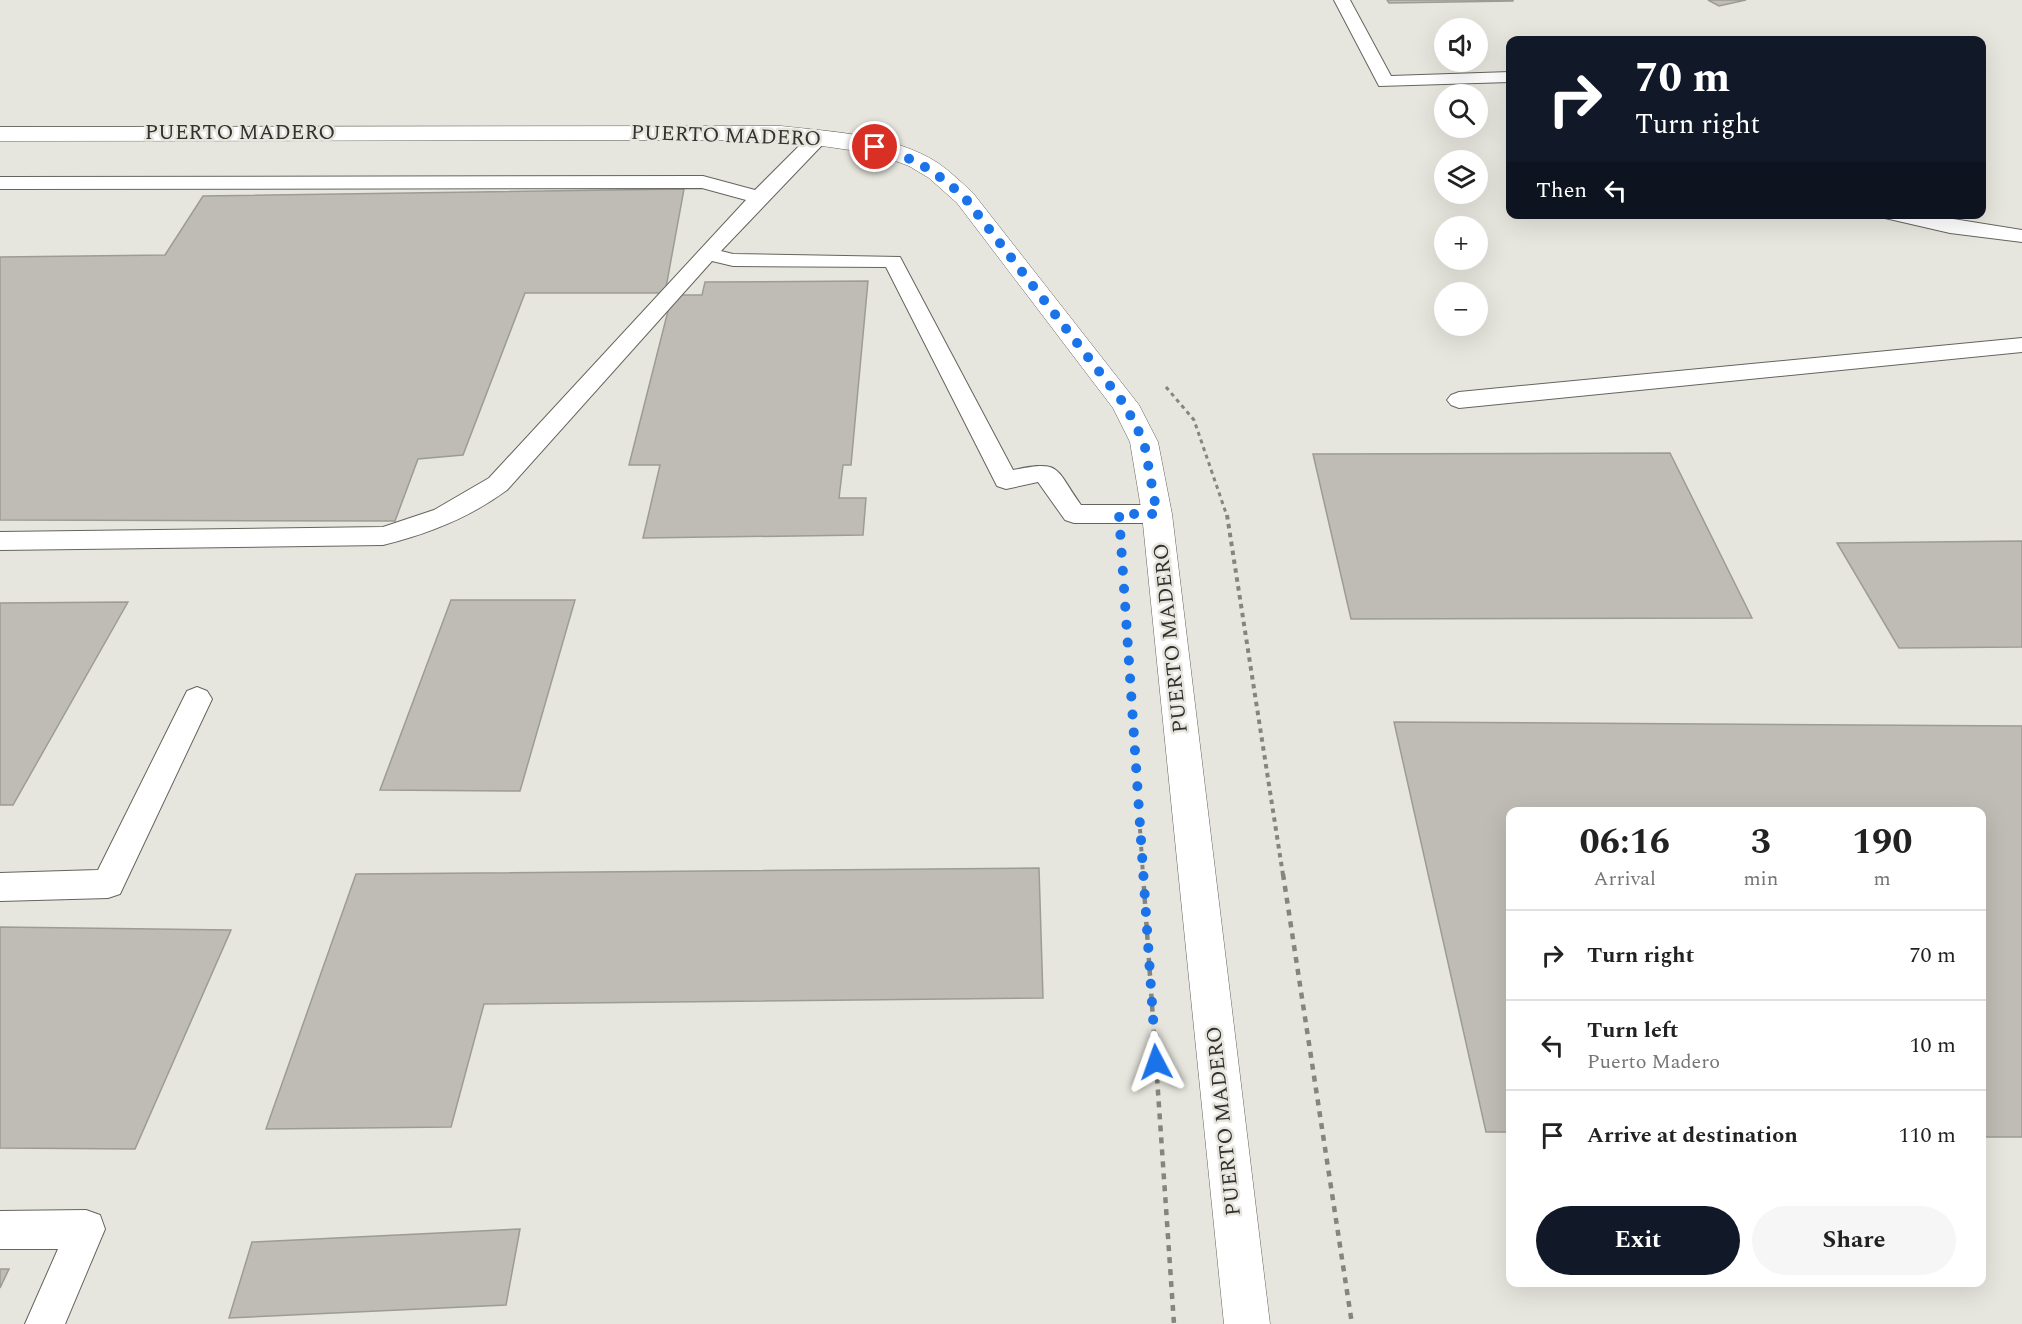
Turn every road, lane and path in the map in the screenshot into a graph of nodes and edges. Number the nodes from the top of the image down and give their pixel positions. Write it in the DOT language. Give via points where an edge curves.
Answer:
graph roads {
  1 [pos="1342,0"];
  2 [pos="1506,77"];
  3 [pos="0,134"];
  4 [pos="819,137"];
  5 [pos="0,183"];
  6 [pos="759,197"];
  7 [pos="1916,219"];
  8 [pos="2022,236"];
  9 [pos="707,254"];
  10 [pos="2022,345"];
  11 [pos="1164,384"];
  12 [pos="1460,400"];
  13 [pos="1157,514"];
  14 [pos="0,541"];
  15 [pos="197,699"];
  16 [pos="1140,824"];
  17 [pos="0,887"];
  18 [pos="0,1230"];
  19 [pos="45,1324"];
  20 [pos="1174,1324"];
  21 [pos="1247,1324"];
  22 [pos="1352,1324"];
  1 -- 2 [label="lane" via="1385,82"];
  3 -- 4 [label="street, PUERTO MADERO" via="752,132"];
  4 -- 6 [label="lane"];
  4 -- 13 [label="street, PUERTO MADERO" via="891,151 919,161 965,198 1125,405 1144,442"];
  5 -- 6 [label="lane" via="703,182"];
  6 -- 9 [label="lane"];
  7 -- 8 [label="lane"];
  9 -- 13 [label="lane" via="733,260 893,261 1006,480 1044,472 1074,514"];
  9 -- 14 [label="lane" via="498,484 447,517 383,536"];
  10 -- 12 [label="lane"];
  11 -- 22 [label="path" via="1194,420 1229,521"];
  13 -- 21 [label="street, PUERTO MADERO"];
  15 -- 17 [label="lane" via="108,884"];
  16 -- 20 [label="path"];
  18 -- 19 [label="lane" via="86,1229"];
}
